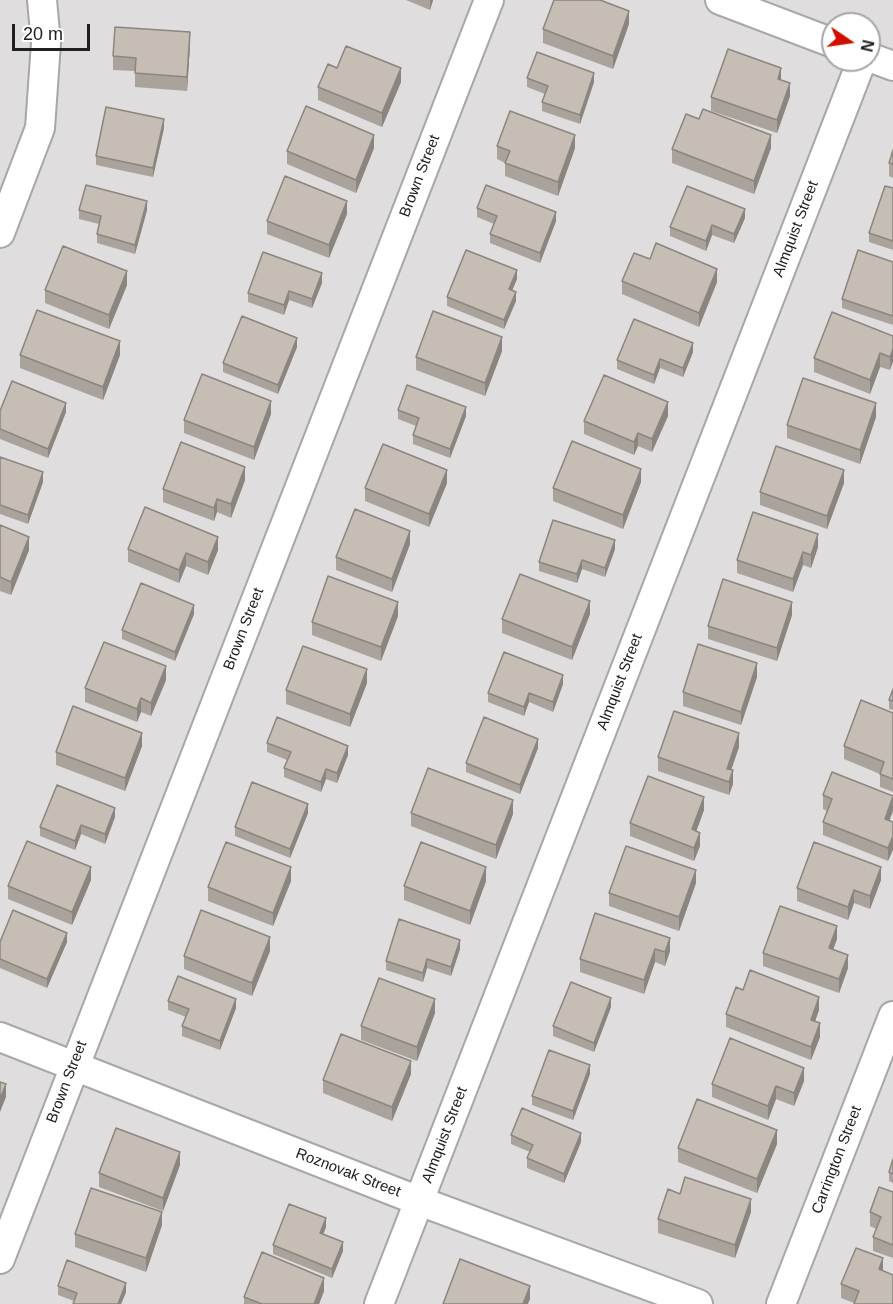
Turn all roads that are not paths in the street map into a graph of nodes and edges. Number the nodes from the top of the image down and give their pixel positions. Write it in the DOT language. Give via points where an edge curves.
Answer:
graph roads {
  1 [pos="42,0"];
  2 [pos="489,0"];
  3 [pos="720,0"];
  4 [pos="821,38"];
  5 [pos="857,72"];
  6 [pos="0,233"];
  7 [pos="893,1016"];
  8 [pos="0,1037"];
  9 [pos="74,1065"];
  10 [pos="419,1201"];
  11 [pos="0,1259"];
  12 [pos="379,1304"];
  13 [pos="698,1304"];
  14 [pos="781,1304"];
  1 -- 6 [label="street" via="46,43 40,128"];
  2 -- 9 [label="street, Brown Street"];
  3 -- 4 [label="street"];
  5 -- 10 [label="street, Almquist Street"];
  7 -- 14 [label="street, Carrington Street"];
  8 -- 9 [label="street, Roznovak Street"];
  9 -- 10 [label="street, Roznovak Street"];
  9 -- 11 [label="street, Brown Street"];
  10 -- 12 [label="street, Almquist Street"];
  10 -- 13 [label="street, Roznovak Street"];
}
